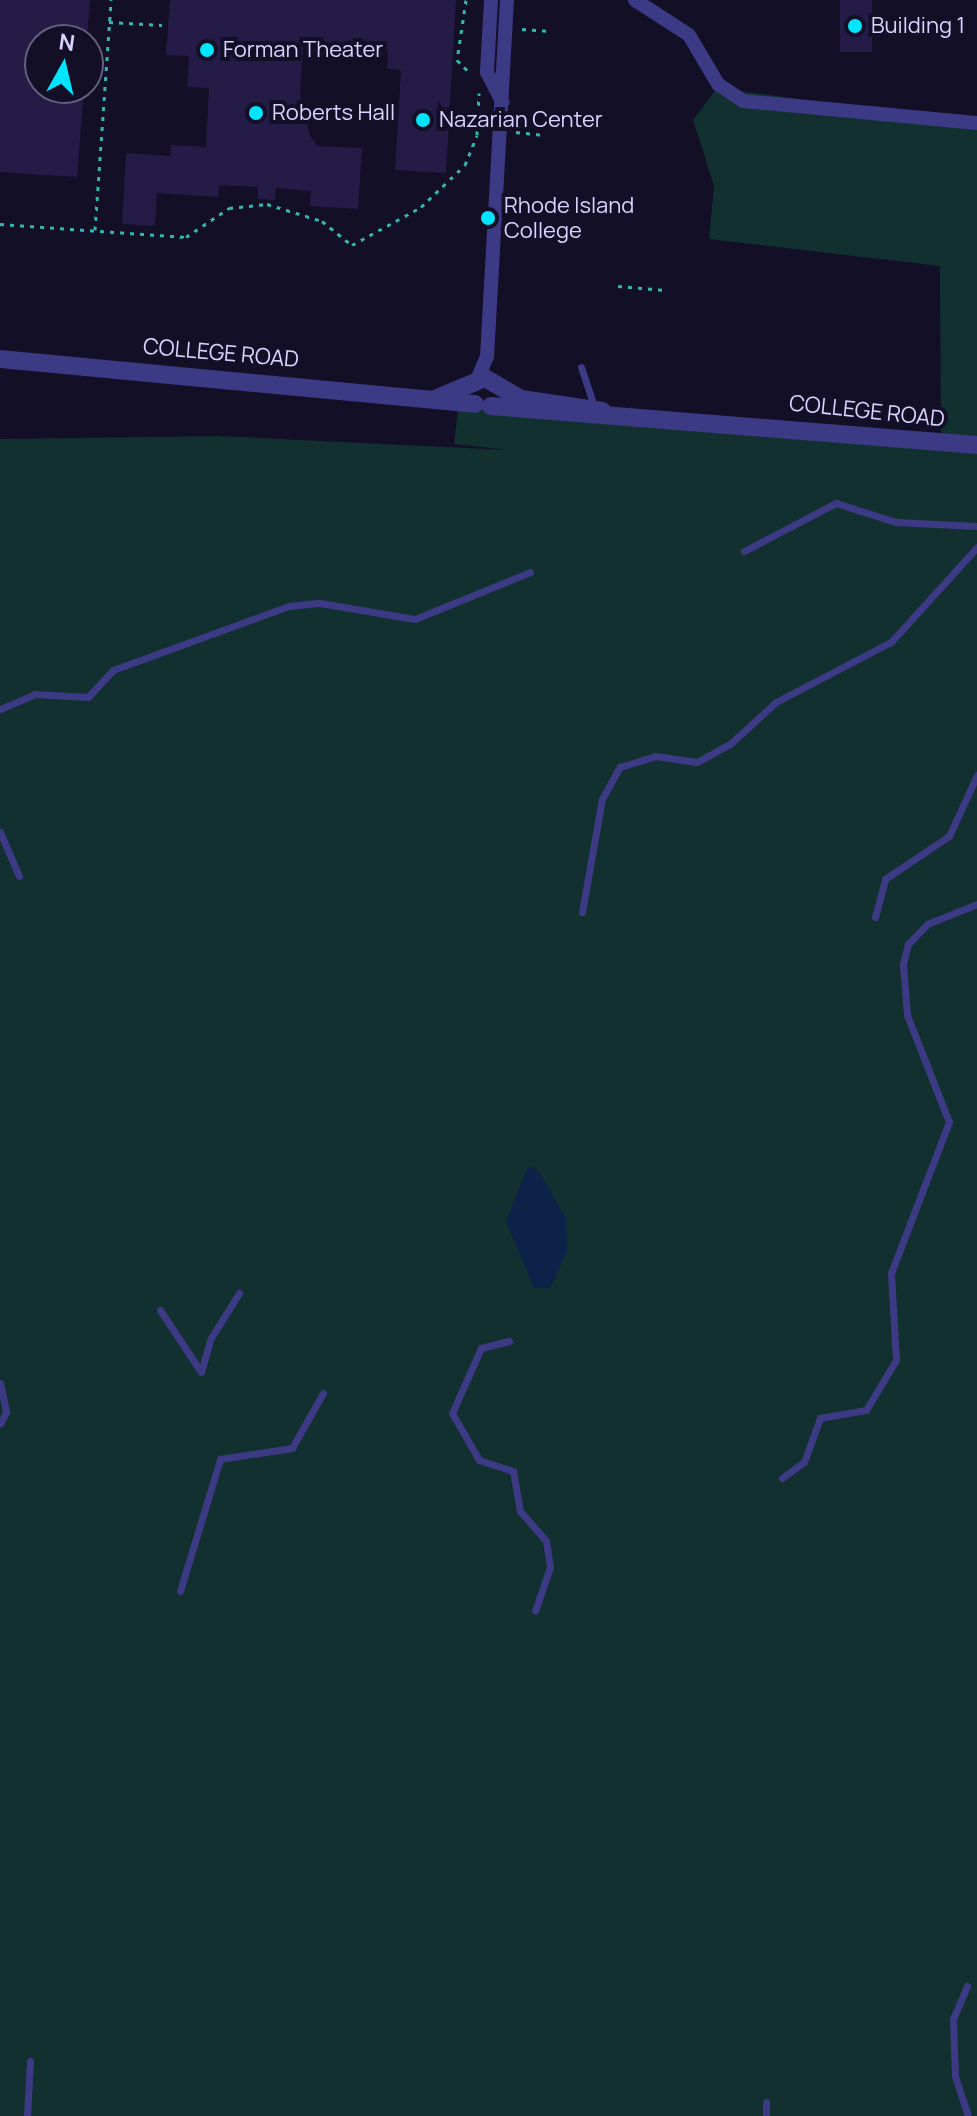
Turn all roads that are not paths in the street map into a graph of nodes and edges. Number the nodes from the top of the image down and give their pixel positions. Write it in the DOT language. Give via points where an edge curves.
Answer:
graph roads {
  1 [pos="491,0"];
  2 [pos="507,0"];
  3 [pos="635,0"];
  4 [pos="502,102"];
  5 [pos="977,123"];
  6 [pos="0,359"];
  7 [pos="581,367"];
  8 [pos="484,391"];
  9 [pos="599,412"];
  10 [pos="977,445"];
  11 [pos="977,526"];
  12 [pos="977,547"];
  13 [pos="744,551"];
  14 [pos="530,572"];
  15 [pos="0,709"];
  16 [pos="977,775"];
  17 [pos="0,832"];
  18 [pos="19,876"];
  19 [pos="977,904"];
  20 [pos="582,912"];
  21 [pos="875,917"];
  22 [pos="239,1293"];
  23 [pos="160,1310"];
  24 [pos="509,1341"];
  25 [pos="0,1383"];
  26 [pos="323,1393"];
  27 [pos="0,1424"];
  28 [pos="782,1478"];
  29 [pos="180,1591"];
  30 [pos="535,1611"];
  31 [pos="967,1986"];
  32 [pos="30,2061"];
  33 [pos="766,2102"];
  34 [pos="27,2116"];
  35 [pos="766,2116"];
  36 [pos="968,2116"];
  1 -- 4 [label="street" via="487,72"];
  2 -- 4 [label="street"];
  3 -- 5 [label="street" via="689,35 718,84 743,101"];
  4 -- 8 [label="street"];
  6 -- 8 [label="street, COLLEGE ROAD" via="437,398"];
  7 -- 9 [label="lane"];
  8 -- 9 [label="street, COLLEGE ROAD"];
  9 -- 10 [label="street, COLLEGE ROAD"];
  11 -- 13 [label="lane" via="896,522 836,503"];
  12 -- 20 [label="lane" via="891,642 776,702 730,744 697,762 655,756 620,767 602,799"];
  14 -- 15 [label="lane" via="415,619 320,603 289,606 113,670 88,697 35,694"];
  16 -- 21 [label="lane" via="949,836 885,879"];
  17 -- 18 [label="lane"];
  19 -- 28 [label="lane" via="927,924 908,944 903,964 907,1015 947,1101 949,1122 891,1273 896,1360 866,1410 820,1418 804,1462"];
  22 -- 23 [label="lane" via="211,1338 201,1372"];
  24 -- 30 [label="lane" via="481,1348 452,1413 479,1460 513,1471 520,1511 546,1541 550,1567"];
  25 -- 27 [label="lane" via="6,1412"];
  26 -- 29 [label="lane" via="292,1448 220,1459"];
  31 -- 36 [label="lane" via="953,2019 955,2076"];
  32 -- 34 [label="lane"];
  33 -- 35 [label="lane"];
}
